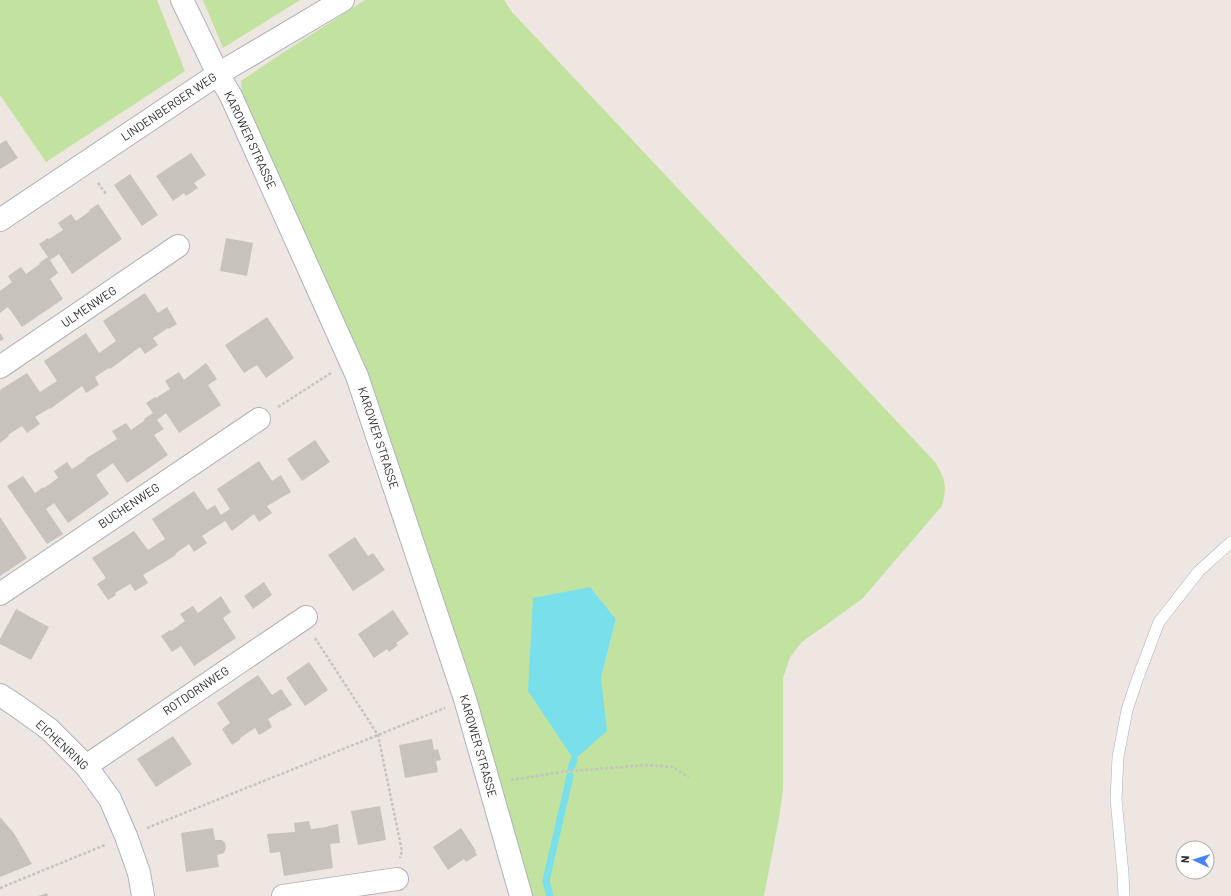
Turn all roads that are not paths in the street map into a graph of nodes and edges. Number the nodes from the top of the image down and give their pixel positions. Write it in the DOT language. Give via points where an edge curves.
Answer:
graph roads {
  1 [pos="182,0"];
  2 [pos="342,0"];
  3 [pos="218,74"];
  4 [pos="0,220"];
  5 [pos="178,246"];
  6 [pos="0,367"];
  7 [pos="259,419"];
  8 [pos="1231,542"];
  9 [pos="0,594"];
  10 [pos="306,617"];
  11 [pos="0,695"];
  12 [pos="86,766"];
  13 [pos="397,879"];
  14 [pos="143,896"];
  15 [pos="283,896"];
  16 [pos="521,896"];
  17 [pos="1124,896"];
  1 -- 3 [label="street, KAROWER STRASSE"];
  2 -- 3 [label="street, LINDENBERGER WEG"];
  3 -- 4 [label="street, LINDENBERGER WEG"];
  3 -- 16 [label="street, KAROWER STRASSE" via="357,376 465,699"];
  5 -- 6 [label="street, ULMENWEG"];
  7 -- 9 [label="street, BUCHENWEG"];
  8 -- 17 [label="lane" via="1199,571 1159,622 1127,710 1118,756 1116,799"];
  10 -- 12 [label="street, ROTDORNWEG"];
  11 -- 12 [label="street, EICHENRING" via="49,729"];
  12 -- 14 [label="street, EICHENRING" via="110,799 139,873"];
  13 -- 15 [label="street"];
}
